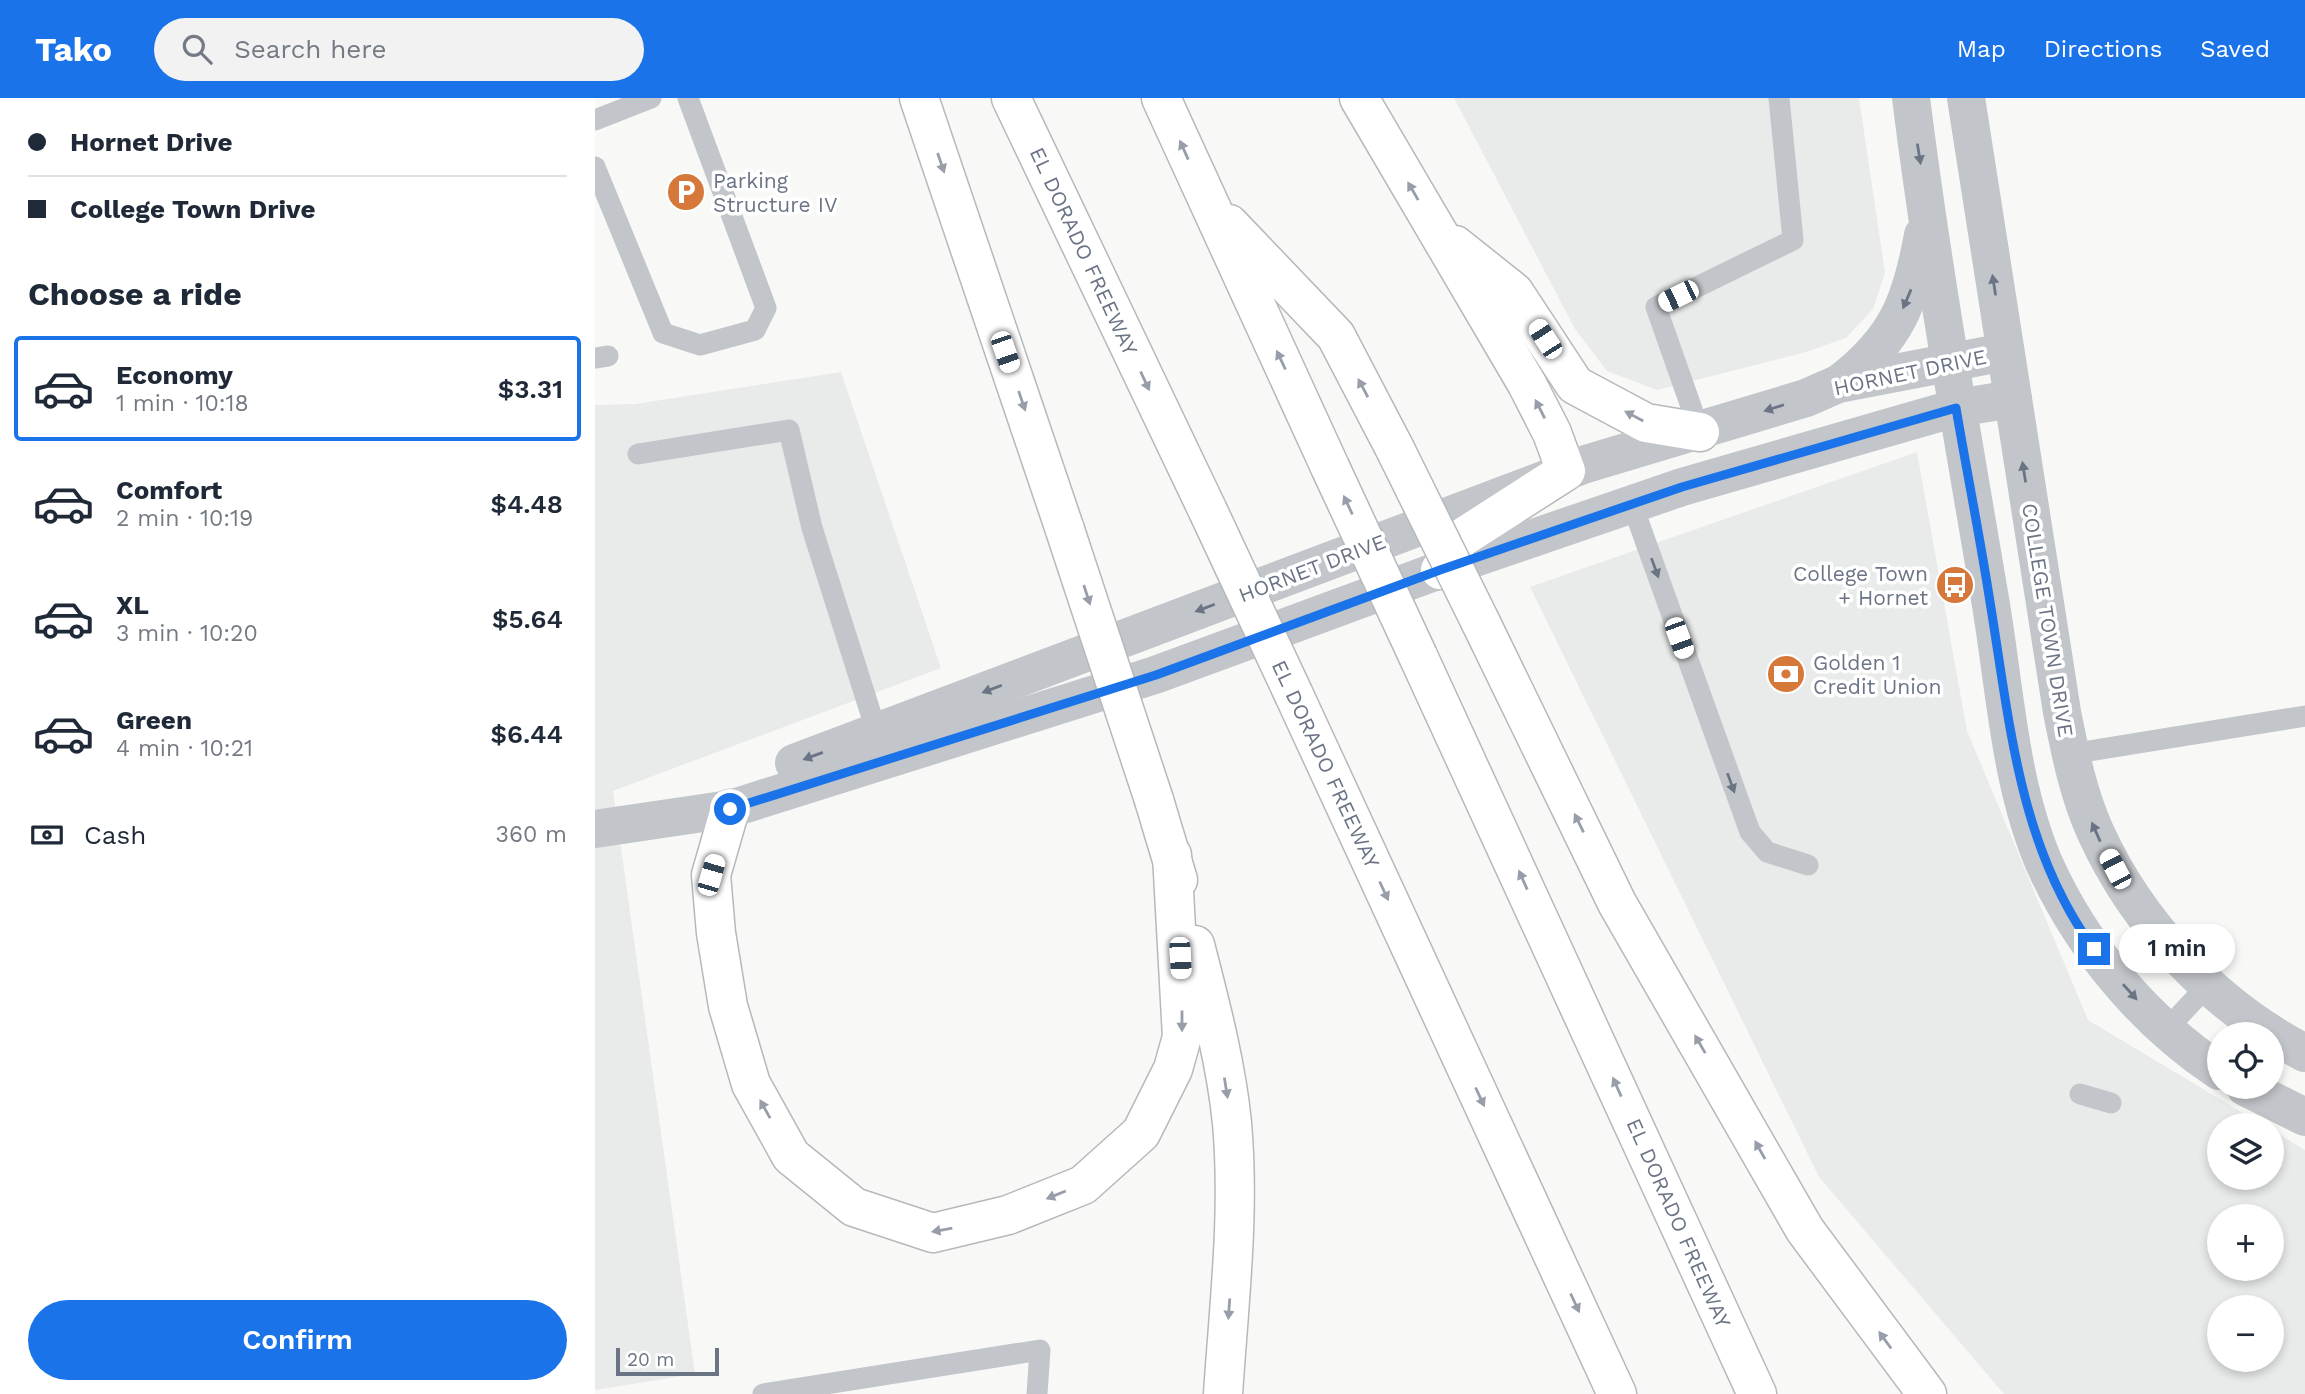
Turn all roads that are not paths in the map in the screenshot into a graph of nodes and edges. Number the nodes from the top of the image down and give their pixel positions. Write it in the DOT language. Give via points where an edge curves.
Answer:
graph roads {
  1 [pos="651,98"];
  2 [pos="688,98"];
  3 [pos="919,98"];
  4 [pos="1011,98"];
  5 [pos="1161,98"];
  6 [pos="1359,98"];
  7 [pos="1779,98"];
  8 [pos="1911,98"];
  9 [pos="1966,98"];
  10 [pos="595,120"];
  11 [pos="595,167"];
  12 [pos="1208,202"];
  13 [pos="1928,209"];
  14 [pos="604,217"];
  15 [pos="1437,231"];
  16 [pos="2005,352"];
  17 [pos="1949,363"];
  18 [pos="1838,384"];
  19 [pos="2013,399"];
  20 [pos="1956,408"];
  21 [pos="1700,432"];
  22 [pos="638,454"];
  23 [pos="1566,471"];
  24 [pos="1632,504"];
  25 [pos="1440,570"];
  26 [pos="2305,716"];
  27 [pos="877,733"];
  28 [pos="2070,754"];
  29 [pos="730,809"];
  30 [pos="613,826"];
  31 [pos="1172,855"];
  32 [pos="1808,865"];
  33 [pos="2208,985"];
  34 [pos="2166,1030"];
  35 [pos="2305,1053"];
  36 [pos="2207,1062"];
  37 [pos="2080,1094"];
  38 [pos="2269,1099"];
  39 [pos="2111,1103"];
  40 [pos="2305,1117"];
  41 [pos="763,1394"];
  42 [pos="1037,1394"];
  43 [pos="1223,1394"];
  44 [pos="1617,1394"];
  45 [pos="1757,1394"];
  46 [pos="1927,1394"];
  1 -- 10 [label="lane"];
  2 -- 14 [label="lane" via="766,308 755,330 700,345 663,333"];
  3 -- 31 [label="highway, one-way, bridge"];
  4 -- 44 [label="highway, EL DORADO FREEWAY, one-way, bridge" via="1208,511"];
  12 -- 5 [label="highway, EL DORADO FREEWAY, one-way"];
  15 -- 6 [label="highway, one-way"];
  7 -- 21 [label="lane" via="1793,240 1655,307"];
  8 -- 13 [label="street, one-way"];
  16 -- 9 [label="street, COLLEGE TOWN DRIVE, one-way"];
  11 -- 14 [label="lane"];
  45 -- 12 [label="highway, EL DORADO FREEWAY, one-way, bridge"];
  46 -- 12 [label="highway, one-way, bridge" via="1805,1230 1617,903 1336,336"];
  13 -- 17 [label="street"];
  13 -- 18 [label="street, one-way" via="1915,278 1897,321 1883,345"];
  21 -- 15 [label="highway, one-way" via="1646,423 1575,385 1514,292"];
  23 -- 15 [label="highway, one-way" via="1527,384"];
  16 -- 17 [label="street, HORNET DRIVE"];
  16 -- 19 [label="street, COLLEGE TOWN DRIVE"];
  17 -- 18 [label="street, HORNET DRIVE"];
  17 -- 20 [label="street"];
  18 -- 21 [label="street, HORNET DRIVE, one-way"];
  19 -- 20 [label="street, HORNET DRIVE"];
  28 -- 19 [label="street, COLLEGE TOWN DRIVE, one-way"];
  20 -- 24 [label="street, HORNET DRIVE"];
  20 -- 34 [label="street, one-way" via="2011,737 2043,861 2081,932"];
  21 -- 23 [label="street, HORNET DRIVE"];
  22 -- 27 [label="lane" via="789,430 812,528"];
  23 -- 25 [label="highway" via="1460,539"];
  23 -- 27 [label="street, HORNET DRIVE, one-way"];
  24 -- 25 [label="street, HORNET DRIVE"];
  24 -- 32 [label="lane, one-way" via="1750,832 1767,852"];
  25 -- 29 [label="street, HORNET DRIVE" via="1156,675"];
  26 -- 28 [label="lane"];
  27 -- 30 [label="street, HORNET DRIVE, one-way"];
  33 -- 28 [label="street, COLLEGE TOWN DRIVE, one-way" via="2141,910 2115,869 2094,830"];
  29 -- 30 [label="street, HORNET DRIVE"];
  31 -- 29 [label="highway, one-way" via="1182,1037 1173,1069 1141,1133 1083,1185 1008,1215 933,1233 855,1207 791,1156 751,1084 728,1006 711,875"];
  31 -- 43 [label="highway, one-way" via="1215,1020 1232,1123 1234,1241"];
  33 -- 34 [label="lane"];
  33 -- 35 [label="street, COLLEGE TOWN DRIVE" via="2240,1012"];
  34 -- 36 [label="street"];
  37 -- 39 [label="lane"];
  38 -- 40 [label="street"];
  41 -- 42 [label="lane" via="1040,1350"];
}
